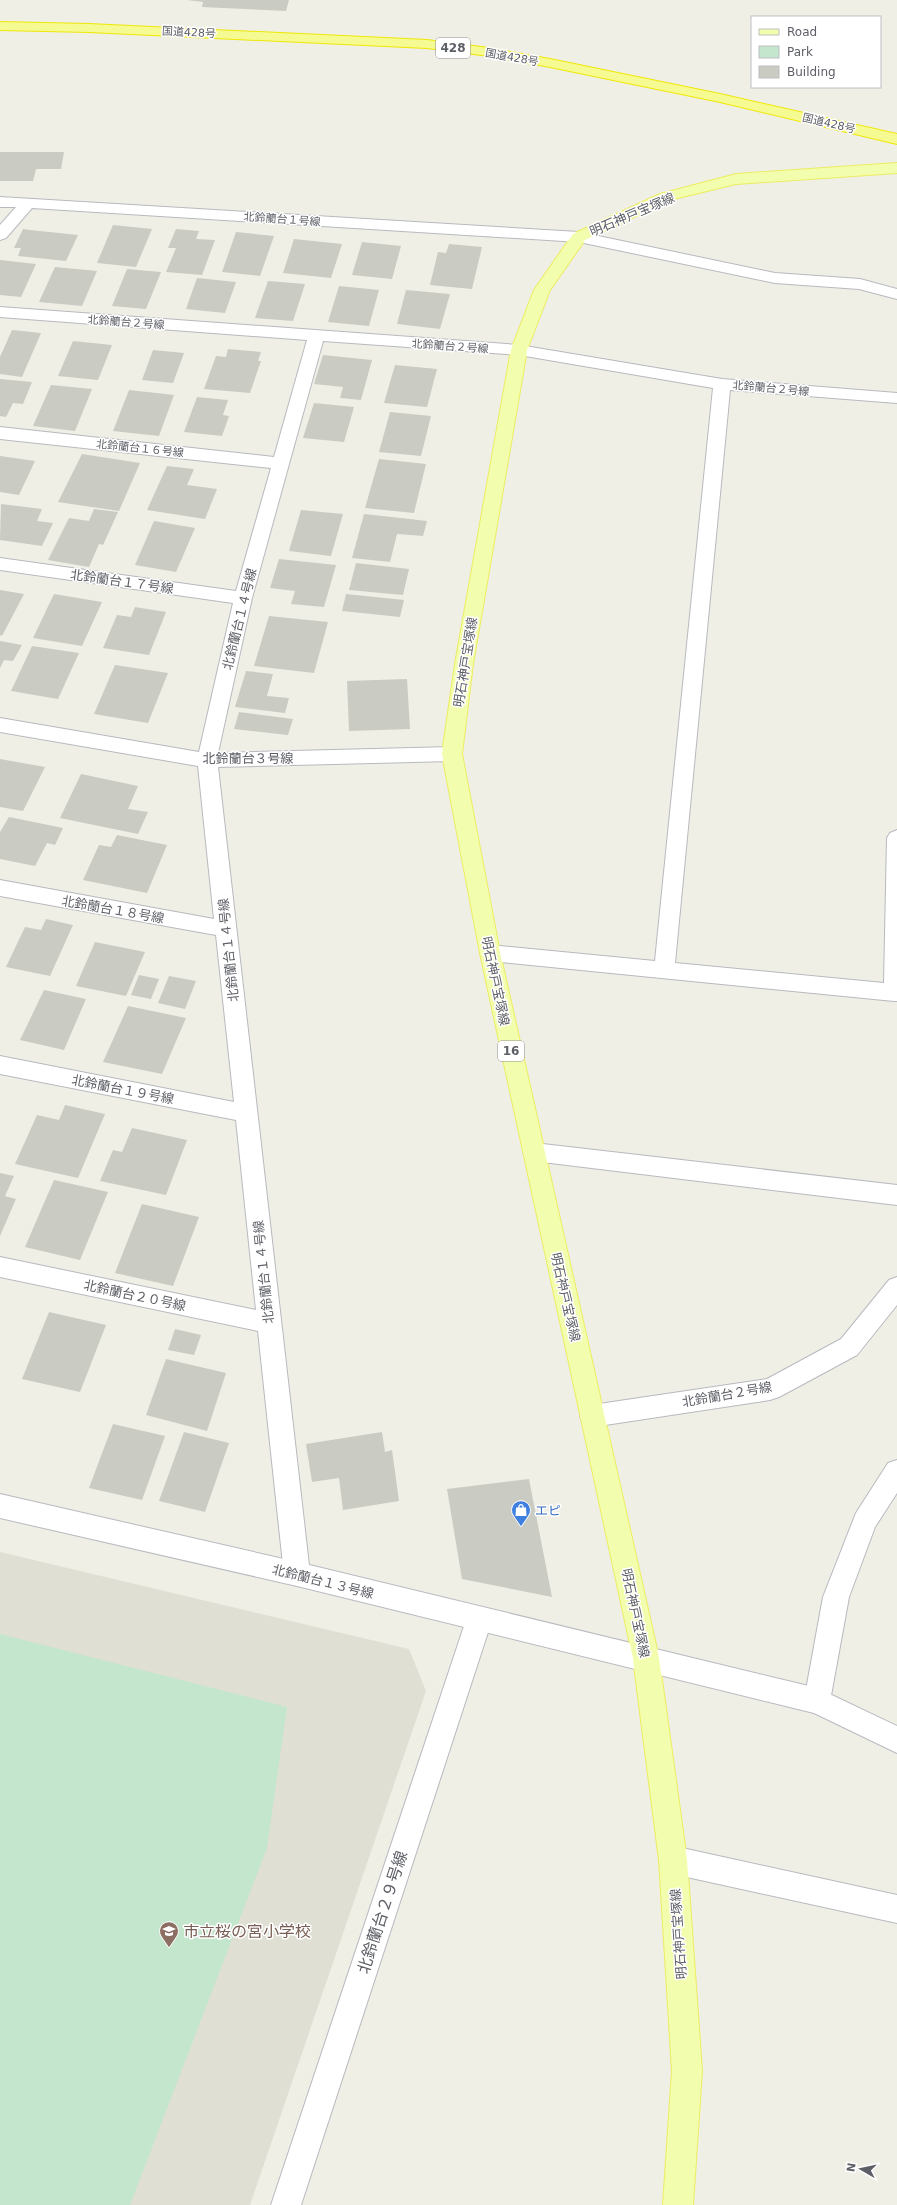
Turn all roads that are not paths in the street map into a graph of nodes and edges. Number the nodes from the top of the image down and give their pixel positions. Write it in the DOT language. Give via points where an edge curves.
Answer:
graph roads {
  1 [pos="0,26"];
  2 [pos="897,139"];
  3 [pos="897,168"];
  4 [pos="0,202"];
  5 [pos="28,203"];
  6 [pos="0,235"];
  7 [pos="579,237"];
  8 [pos="897,294"];
  9 [pos="0,312"];
  10 [pos="316,337"];
  11 [pos="520,350"];
  12 [pos="722,384"];
  13 [pos="897,398"];
  14 [pos="0,433"];
  15 [pos="281,463"];
  16 [pos="0,564"];
  17 [pos="243,598"];
  18 [pos="0,725"];
  19 [pos="452,754"];
  20 [pos="207,760"];
  21 [pos="897,838"];
  22 [pos="0,888"];
  23 [pos="225,929"];
  24 [pos="490,953"];
  25 [pos="664,971"];
  26 [pos="895,993"];
  27 [pos="0,1065"];
  28 [pos="246,1113"];
  29 [pos="534,1152"];
  30 [pos="897,1195"];
  31 [pos="0,1267"];
  32 [pos="897,1287"];
  33 [pos="269,1323"];
  34 [pos="592,1416"];
  35 [pos="897,1471"];
  36 [pos="0,1506"];
  37 [pos="297,1574"];
  38 [pos="479,1620"];
  39 [pos="646,1658"];
  40 [pos="817,1701"];
  41 [pos="897,1740"];
  42 [pos="673,1860"];
  43 [pos="897,1909"];
  44 [pos="286,2205"];
  45 [pos="678,2205"];
  1 -- 2 [label="highway, 国道428号 / 428" via="428,44 489,52 720,98"];
  3 -- 7 [label="main road, 明石神戸宝塚線" via="736,178 665,197"];
  4 -- 5 [label="street"];
  5 -- 6 [label="street"];
  5 -- 7 [label="street, 北鈴蘭台１号線"];
  7 -- 8 [label="street, 北鈴蘭台１号線" via="775,278 860,284"];
  7 -- 11 [label="main road, 明石神戸宝塚線 / 16" via="542,290"];
  9 -- 10 [label="street, 北鈴蘭台２号線"];
  10 -- 11 [label="street, 北鈴蘭台２号線"];
  10 -- 15 [label="street, 北鈴蘭台１４号線"];
  11 -- 12 [label="street, 北鈴蘭台２号線"];
  11 -- 19 [label="main road, 明石神戸宝塚線 / 16" via="465,656"];
  12 -- 13 [label="street, 北鈴蘭台２号線"];
  12 -- 25 [label="street"];
  14 -- 15 [label="street, 北鈴蘭台１６号線"];
  15 -- 17 [label="street, 北鈴蘭台１４号線"];
  16 -- 17 [label="street, 北鈴蘭台１７号線"];
  17 -- 20 [label="street, 北鈴蘭台１４号線"];
  18 -- 20 [label="street, 北鈴蘭台３号線"];
  19 -- 20 [label="street, 北鈴蘭台３号線"];
  19 -- 24 [label="main road, 明石神戸宝塚線 / 16"];
  20 -- 23 [label="street, 北鈴蘭台１４号線"];
  21 -- 26 [label="street"];
  22 -- 23 [label="street, 北鈴蘭台１８号線"];
  23 -- 28 [label="street, 北鈴蘭台１４号線"];
  24 -- 25 [label="street"];
  24 -- 29 [label="main road, 明石神戸宝塚線 / 16"];
  25 -- 26 [label="street"];
  27 -- 28 [label="street, 北鈴蘭台１９号線"];
  28 -- 33 [label="street, 北鈴蘭台１４号線"];
  29 -- 30 [label="street"];
  29 -- 34 [label="main road, 明石神戸宝塚線 / 16"];
  31 -- 33 [label="street, 北鈴蘭台２０号線"];
  32 -- 34 [label="street, 北鈴蘭台２号線" via="849,1347 770,1389"];
  33 -- 37 [label="street, 北鈴蘭台１４号線"];
  34 -- 39 [label="main road, 明石神戸宝塚線 / 16"];
  35 -- 40 [label="street" via="865,1521 836,1597"];
  36 -- 37 [label="street, 北鈴蘭台１３号線"];
  37 -- 38 [label="street, 北鈴蘭台１３号線"];
  38 -- 39 [label="street, 北鈴蘭台１３号線"];
  38 -- 44 [label="street, 北鈴蘭台２９号線"];
  39 -- 40 [label="street, 北鈴蘭台１３号線"];
  39 -- 42 [label="main road, 明石神戸宝塚線 / 16"];
  40 -- 41 [label="street, 北鈴蘭台１３号線"];
  42 -- 43 [label="street"];
  42 -- 45 [label="main road, 明石神戸宝塚線 / 16" via="687,2070"];
}
